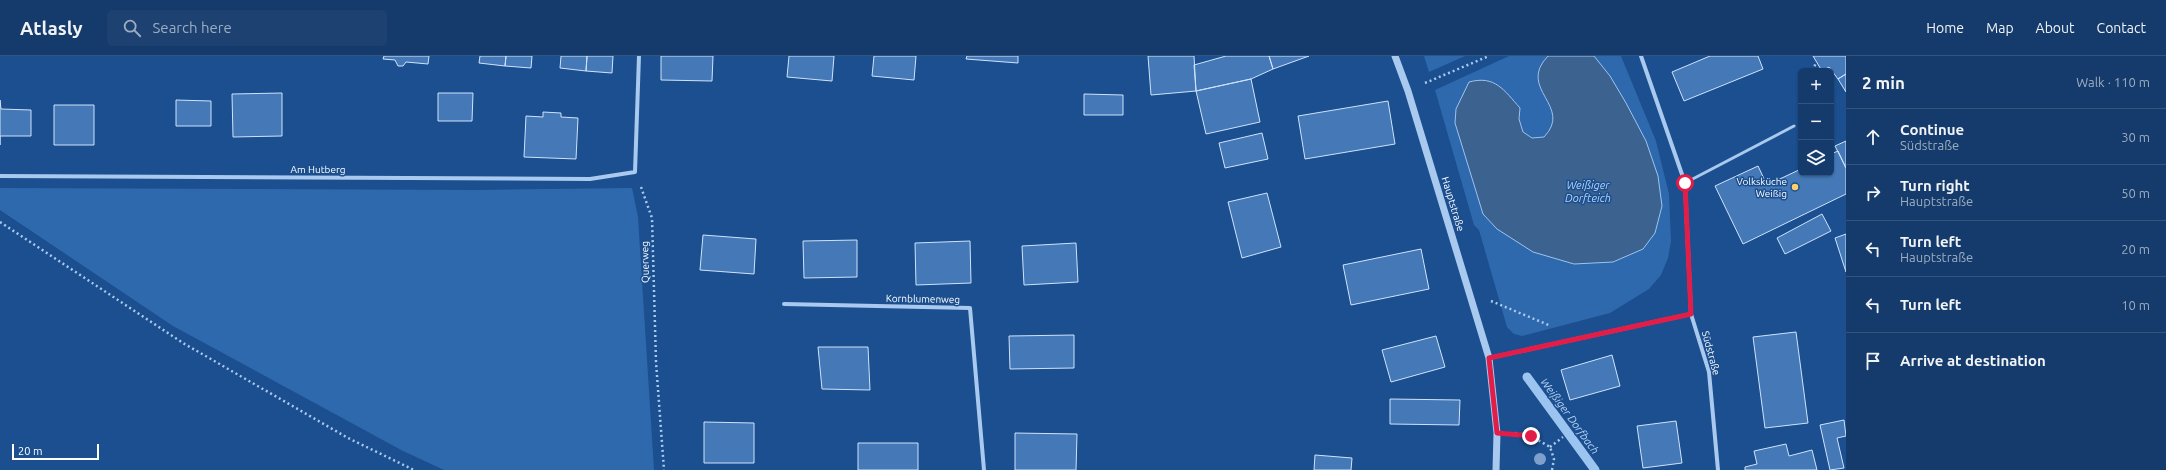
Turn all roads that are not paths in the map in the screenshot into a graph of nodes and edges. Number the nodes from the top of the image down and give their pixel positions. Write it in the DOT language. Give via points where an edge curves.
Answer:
graph roads {
  1 [pos="639,56"];
  2 [pos="1395,56"];
  3 [pos="1641,56"];
  4 [pos="1794,126"];
  5 [pos="0,176"];
  6 [pos="1685,183"];
  7 [pos="784,304"];
  8 [pos="1691,314"];
  9 [pos="1489,358"];
  10 [pos="984,470"];
  11 [pos="1496,470"];
  12 [pos="1718,470"];
  1 -- 5 [label="street, Am Hutberg" via="635,172 590,178"];
  2 -- 9 [label="street, Hauptstraße" via="1408,91"];
  3 -- 6 [label="street, Südstraße"];
  4 -- 6 [label="lane"];
  6 -- 8 [label="street, Südstraße"];
  7 -- 10 [label="street, Kornblumenweg" via="970,308"];
  8 -- 9 [label="street"];
  8 -- 12 [label="street, Südstraße" via="1709,372"];
  9 -- 11 [label="street, Hauptstraße" via="1497,433"];
}
